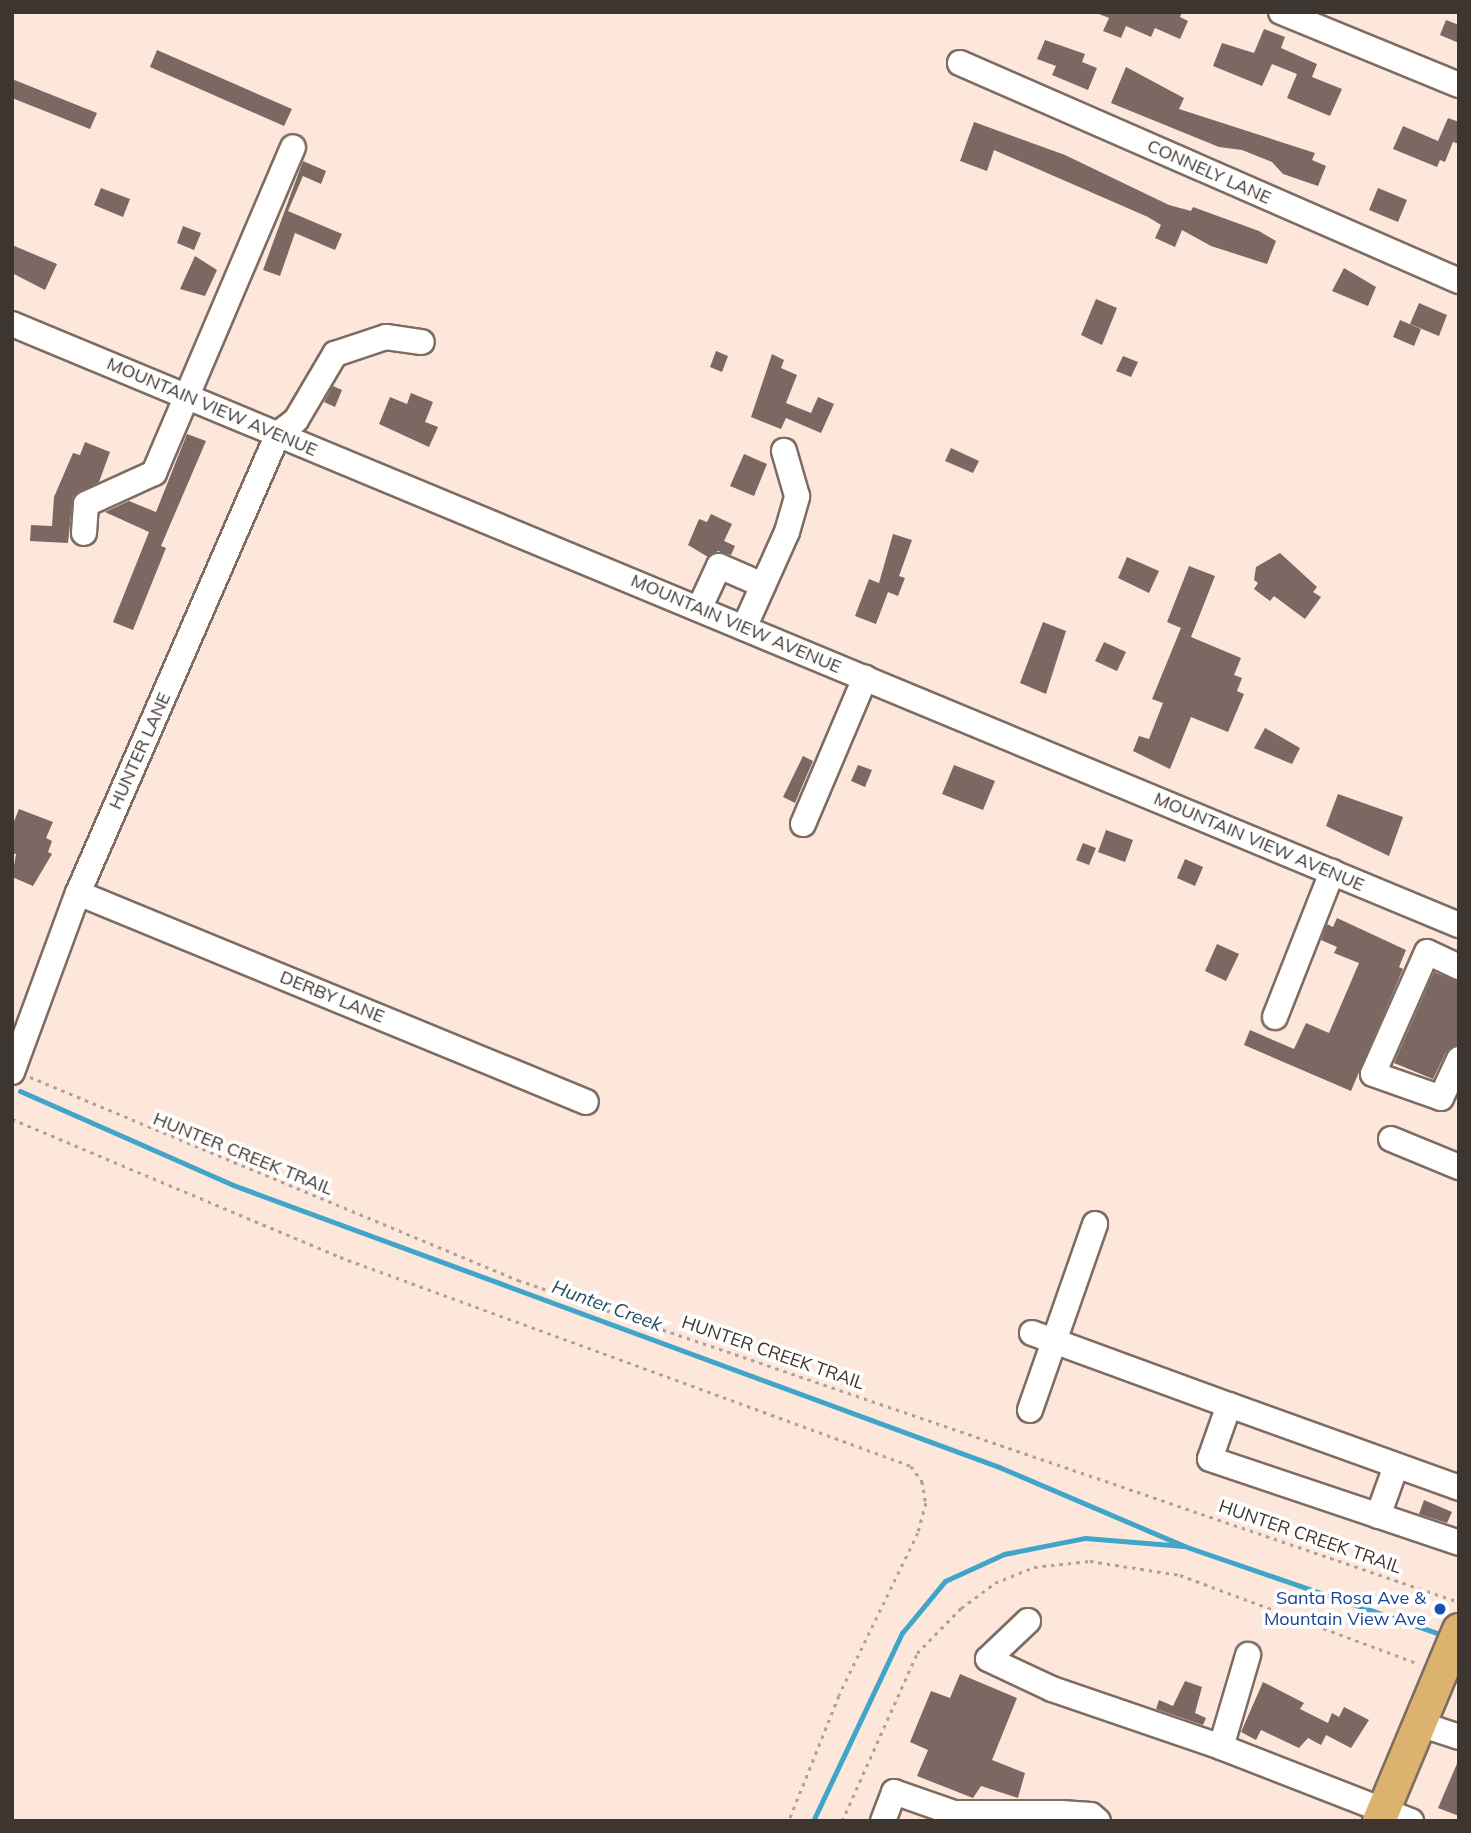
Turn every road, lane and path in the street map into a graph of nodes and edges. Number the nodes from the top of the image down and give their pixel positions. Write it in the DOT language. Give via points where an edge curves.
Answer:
graph roads {
  1 [pos="1281,12"];
  2 [pos="960,62"];
  3 [pos="1459,85"];
  4 [pos="293,147"];
  5 [pos="1459,281"];
  6 [pos="12,324"];
  7 [pos="422,342"];
  8 [pos="189,397"];
  9 [pos="278,434"];
  10 [pos="784,451"];
  11 [pos="83,533"];
  12 [pos="763,585"];
  13 [pos="699,609"];
  14 [pos="744,628"];
  15 [pos="865,678"];
  16 [pos="803,824"];
  17 [pos="1332,872"];
  18 [pos="78,893"];
  19 [pos="1459,925"];
  20 [pos="1459,967"];
  21 [pos="1275,1017"];
  22 [pos="1459,1059"];
  23 [pos="13,1071"];
  24 [pos="1450,1100"];
  25 [pos="586,1102"];
  26 [pos="12,1119"];
  27 [pos="1391,1139"];
  28 [pos="1459,1167"];
  29 [pos="1095,1224"];
  30 [pos="1043,1337"];
  31 [pos="1229,1405"];
  32 [pos="1030,1410"];
  33 [pos="1396,1466"];
  34 [pos="1459,1488"];
  35 [pos="1378,1516"];
  36 [pos="1452,1541"];
  37 [pos="1459,1602"];
  38 [pos="1028,1621"];
  39 [pos="1459,1630"];
  40 [pos="1248,1655"];
  41 [pos="1441,1672"];
  42 [pos="1420,1724"];
  43 [pos="1459,1737"];
  44 [pos="1220,1747"];
  45 [pos="1391,1816"];
  46 [pos="1059,1817"];
  47 [pos="789,1821"];
  48 [pos="842,1821"];
  49 [pos="883,1821"];
  50 [pos="1098,1821"];
  1 -- 3 [label="street"];
  2 -- 5 [label="street, CONNELY LANE"];
  4 -- 8 [label="street"];
  6 -- 8 [label="street, MOUNTAIN VIEW AVENUE"];
  7 -- 9 [label="street" via="386,337 335,355 296,420"];
  8 -- 9 [label="street, MOUNTAIN VIEW AVENUE"];
  8 -- 11 [label="street" via="154,473 86,504"];
  9 -- 13 [label="street, MOUNTAIN VIEW AVENUE"];
  9 -- 18 [label="street, HUNTER LANE"];
  10 -- 12 [label="street" via="797,496"];
  12 -- 13 [label="street" via="719,566"];
  12 -- 14 [label="street"];
  13 -- 14 [label="street, MOUNTAIN VIEW AVENUE"];
  14 -- 15 [label="street, MOUNTAIN VIEW AVENUE"];
  15 -- 16 [label="street"];
  15 -- 17 [label="street, MOUNTAIN VIEW AVENUE"];
  17 -- 19 [label="street, MOUNTAIN VIEW AVENUE"];
  17 -- 21 [label="street"];
  18 -- 23 [label="street, HUNTER LANE"];
  18 -- 25 [label="street, DERBY LANE"];
  20 -- 24 [label="street" via="1427,952 1373,1074"];
  22 -- 24 [label="street"];
  23 -- 37 [label="path, HUNTER CREEK TRAIL" via="518,1280"];
  26 -- 47 [label="path" via="340,1257 911,1465 922,1481 926,1503 918,1534 844,1685"];
  27 -- 28 [label="street"];
  29 -- 30 [label="street"];
  30 -- 31 [label="street"];
  30 -- 32 [label="street"];
  31 -- 33 [label="street"];
  31 -- 35 [label="street" via="1210,1459"];
  33 -- 34 [label="street"];
  33 -- 35 [label="street"];
  35 -- 36 [label="street"];
  38 -- 44 [label="street" via="988,1659 1052,1689"];
  39 -- 41 [label="main road"];
  40 -- 44 [label="street"];
  41 -- 42 [label="main road"];
  41 -- 48 [label="path" via="1180,1575 1090,1561 1034,1567 995,1583 961,1608 917,1653"];
  42 -- 43 [label="street"];
  42 -- 45 [label="main road"];
  44 -- 45 [label="street"];
  46 -- 49 [label="street" via="954,1813 894,1792"];
  46 -- 50 [label="street" via="1091,1815"];
}
